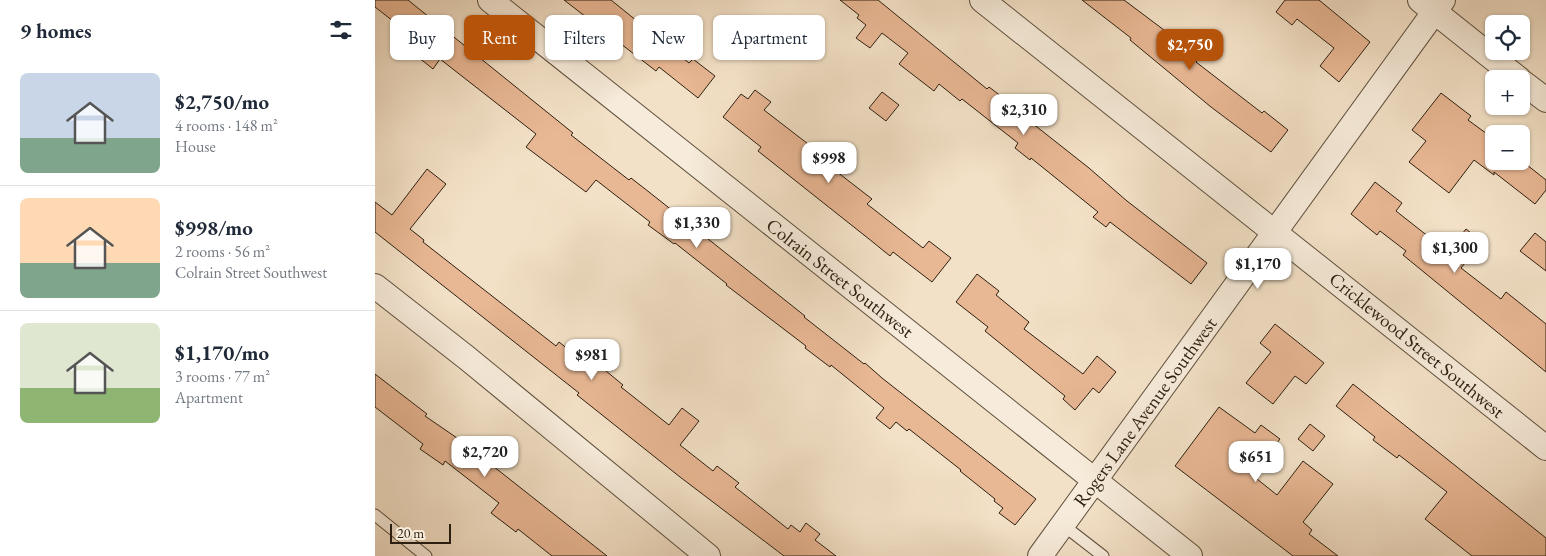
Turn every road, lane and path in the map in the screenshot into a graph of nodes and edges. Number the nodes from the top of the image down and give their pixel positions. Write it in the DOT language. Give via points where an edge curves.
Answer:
graph roads {
  1 [pos="490,0"];
  2 [pos="982,0"];
  3 [pos="1432,4"];
  4 [pos="1508,70"];
  5 [pos="1530,88"];
  6 [pos="1546,100"];
  7 [pos="1276,232"];
  8 [pos="375,286"];
  9 [pos="1546,448"];
  10 [pos="1095,481"];
  11 [pos="375,515"];
  12 [pos="1063,525"];
  13 [pos="426,556"];
  14 [pos="708,556"];
  15 [pos="1040,556"];
  16 [pos="1103,556"];
  17 [pos="1190,556"];
  1 -- 10 [label="street, Colrain Street Southwest"];
  2 -- 7 [label="street, Cricklewood Street Southwest"];
  3 -- 4 [label="street"];
  3 -- 7 [label="street, Rogers Lane Avenue Southwest"];
  5 -- 6 [label="street"];
  7 -- 9 [label="street, Cricklewood Street Southwest"];
  7 -- 10 [label="street, Rogers Lane Avenue Southwest"];
  8 -- 14 [label="street"];
  10 -- 12 [label="street, Rogers Lane Avenue Southwest"];
  10 -- 17 [label="street, Colrain Street Southwest"];
  11 -- 13 [label="lane"];
  12 -- 15 [label="street, Rogers Lane Avenue Southwest"];
  12 -- 16 [label="lane"];
}
